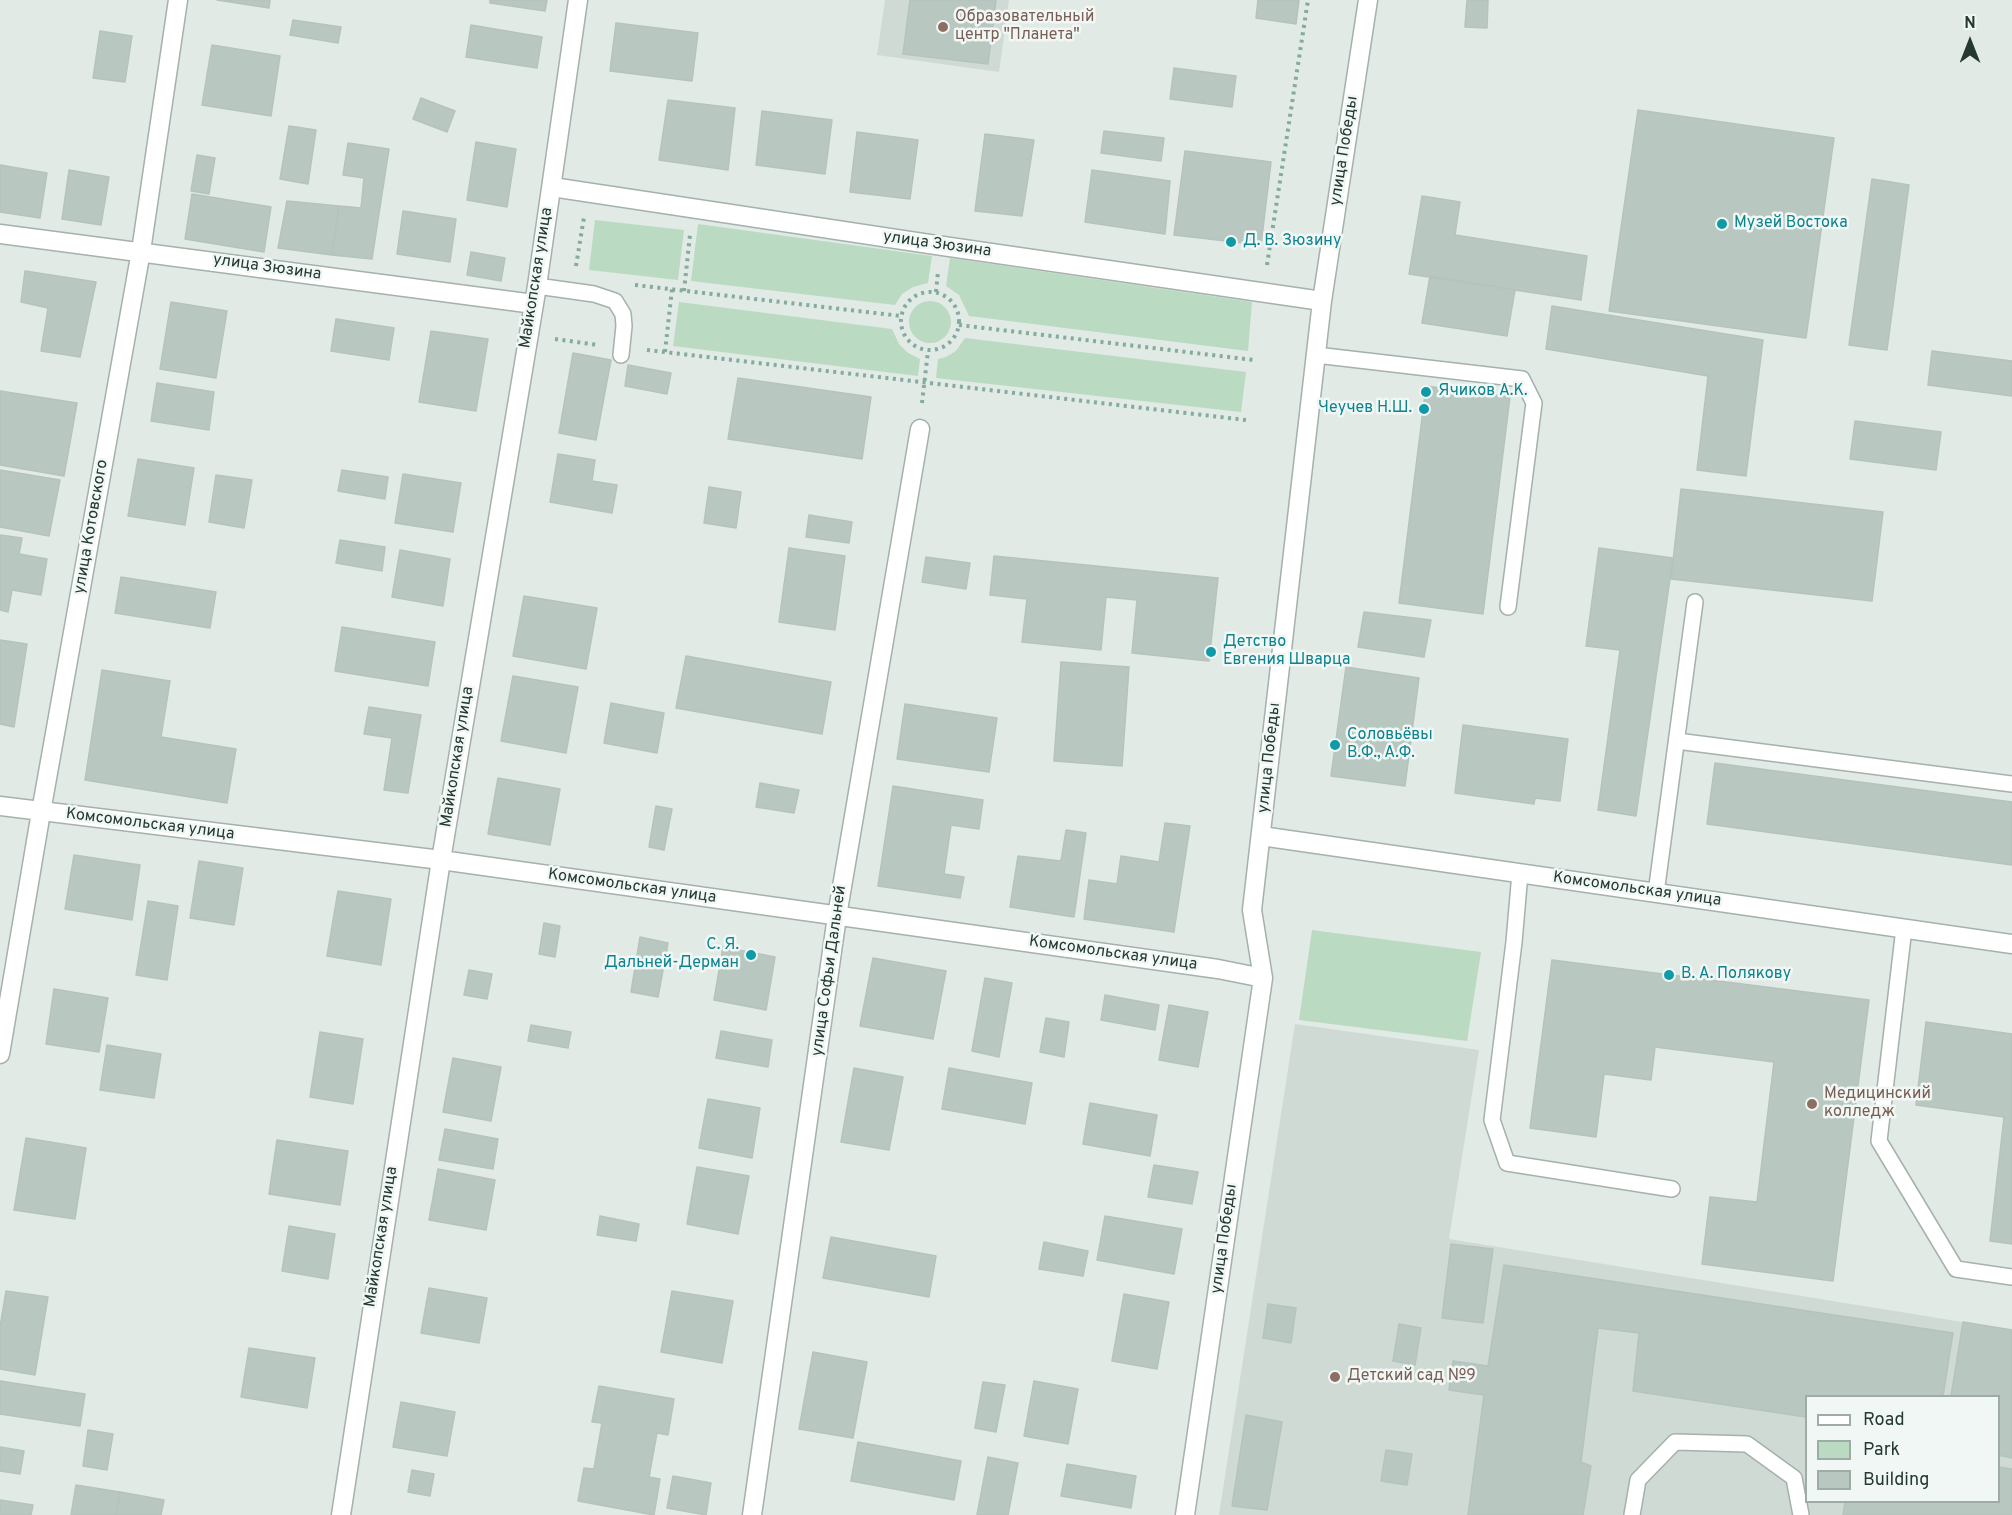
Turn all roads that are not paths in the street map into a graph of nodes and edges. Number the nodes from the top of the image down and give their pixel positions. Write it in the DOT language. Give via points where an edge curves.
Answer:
graph roads {
  1 [pos="178,0"];
  2 [pos="578,0"];
  3 [pos="1368,0"];
  4 [pos="552,187"];
  5 [pos="0,234"];
  6 [pos="141,251"];
  7 [pos="535,295"];
  8 [pos="1322,301"];
  9 [pos="621,351"];
  10 [pos="1316,355"];
  11 [pos="920,429"];
  12 [pos="1695,602"];
  13 [pos="1508,608"];
  14 [pos="1677,741"];
  15 [pos="2012,784"];
  16 [pos="0,806"];
  17 [pos="41,812"];
  18 [pos="1261,836"];
  19 [pos="441,860"];
  20 [pos="1520,873"];
  21 [pos="1656,893"];
  22 [pos="837,915"];
  23 [pos="1904,928"];
  24 [pos="2012,944"];
  25 [pos="1263,978"];
  26 [pos="0,1054"];
  27 [pos="1672,1189"];
  28 [pos="2012,1277"];
  29 [pos="341,1515"];
  30 [pos="752,1515"];
  31 [pos="1185,1515"];
  32 [pos="1632,1515"];
  33 [pos="1801,1515"];
  1 -- 6 [label="street, улица Котовского"];
  2 -- 4 [label="street, Майкопская улица"];
  3 -- 8 [label="street, улица Победы"];
  4 -- 7 [label="street, Майкопская улица"];
  4 -- 8 [label="street, улица Зюзина"];
  5 -- 6 [label="street, улица Зюзина"];
  6 -- 7 [label="street, улица Зюзина"];
  6 -- 17 [label="street, улица Котовского"];
  7 -- 9 [label="lane" via="594,294 615,301 623,314"];
  7 -- 19 [label="street, Майкопская улица"];
  8 -- 10 [label="street, улица Победы"];
  10 -- 13 [label="lane" via="1522,379 1534,404"];
  10 -- 18 [label="street, улица Победы"];
  11 -- 22 [label="street, улица Софьи Дальней"];
  12 -- 14 [label="lane"];
  14 -- 15 [label="lane"];
  14 -- 21 [label="lane"];
  16 -- 17 [label="street, Комсомольская улица"];
  17 -- 19 [label="street, Комсомольская улица"];
  17 -- 26 [label="street, улица Котовского"];
  18 -- 20 [label="street, Комсомольская улица"];
  18 -- 25 [label="street, улица Победы" via="1252,910"];
  19 -- 22 [label="street, Комсомольская улица"];
  19 -- 29 [label="street, Майкопская улица"];
  20 -- 21 [label="street, Комсомольская улица"];
  20 -- 27 [label="lane" via="1492,1120 1507,1163"];
  21 -- 23 [label="street, Комсомольская улица"];
  22 -- 25 [label="street, Комсомольская улица"];
  22 -- 30 [label="street, улица Софьи Дальней"];
  23 -- 24 [label="street, Комсомольская улица"];
  23 -- 28 [label="lane" via="1879,1141 1956,1269"];
  25 -- 31 [label="street, улица Победы"];
  32 -- 33 [label="lane" via="1638,1480 1675,1442 1747,1444 1794,1478"];
}
